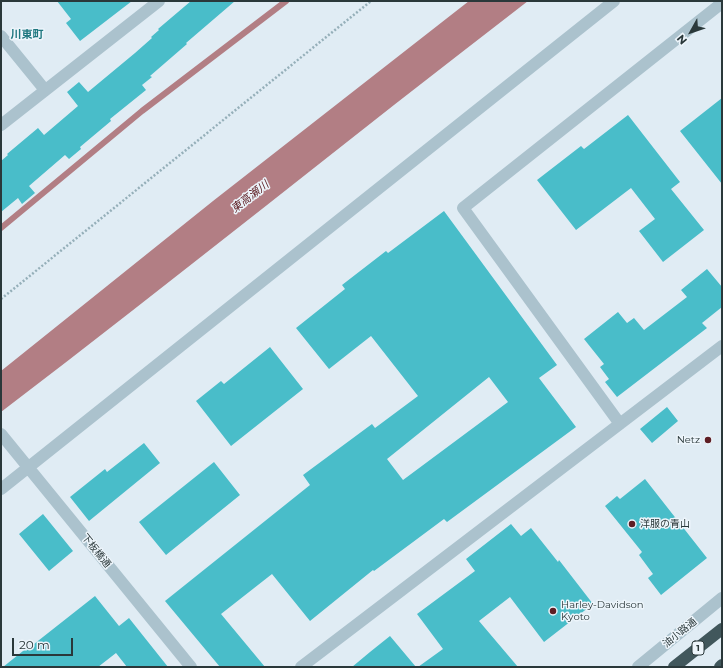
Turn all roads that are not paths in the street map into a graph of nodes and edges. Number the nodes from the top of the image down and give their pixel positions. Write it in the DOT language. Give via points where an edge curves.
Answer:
graph roads {
  1 [pos="159,1"];
  2 [pos="614,1"];
  3 [pos="722,3"];
  4 [pos="1,36"];
  5 [pos="45,90"];
  6 [pos="1,125"];
  7 [pos="722,346"];
  8 [pos="620,424"];
  9 [pos="1,434"];
  10 [pos="26,465"];
  11 [pos="1,489"];
  12 [pos="722,598"];
  13 [pos="722,629"];
  14 [pos="722,665"];
  15 [pos="191,667"];
  16 [pos="301,667"];
  17 [pos="638,667"];
  18 [pos="674,667"];
  19 [pos="720,667"];
  1 -- 5 [label="street"];
  2 -- 10 [label="street"];
  3 -- 8 [label="street" via="463,208"];
  4 -- 5 [label="street"];
  5 -- 6 [label="street"];
  7 -- 8 [label="street"];
  8 -- 16 [label="street"];
  9 -- 10 [label="street, 下板橋通"];
  10 -- 11 [label="street"];
  10 -- 15 [label="street, 下板橋通"];
  12 -- 17 [label="street, 油小路通"];
  13 -- 18 [label="highway, 1"];
  14 -- 19 [label="highway"];
}
